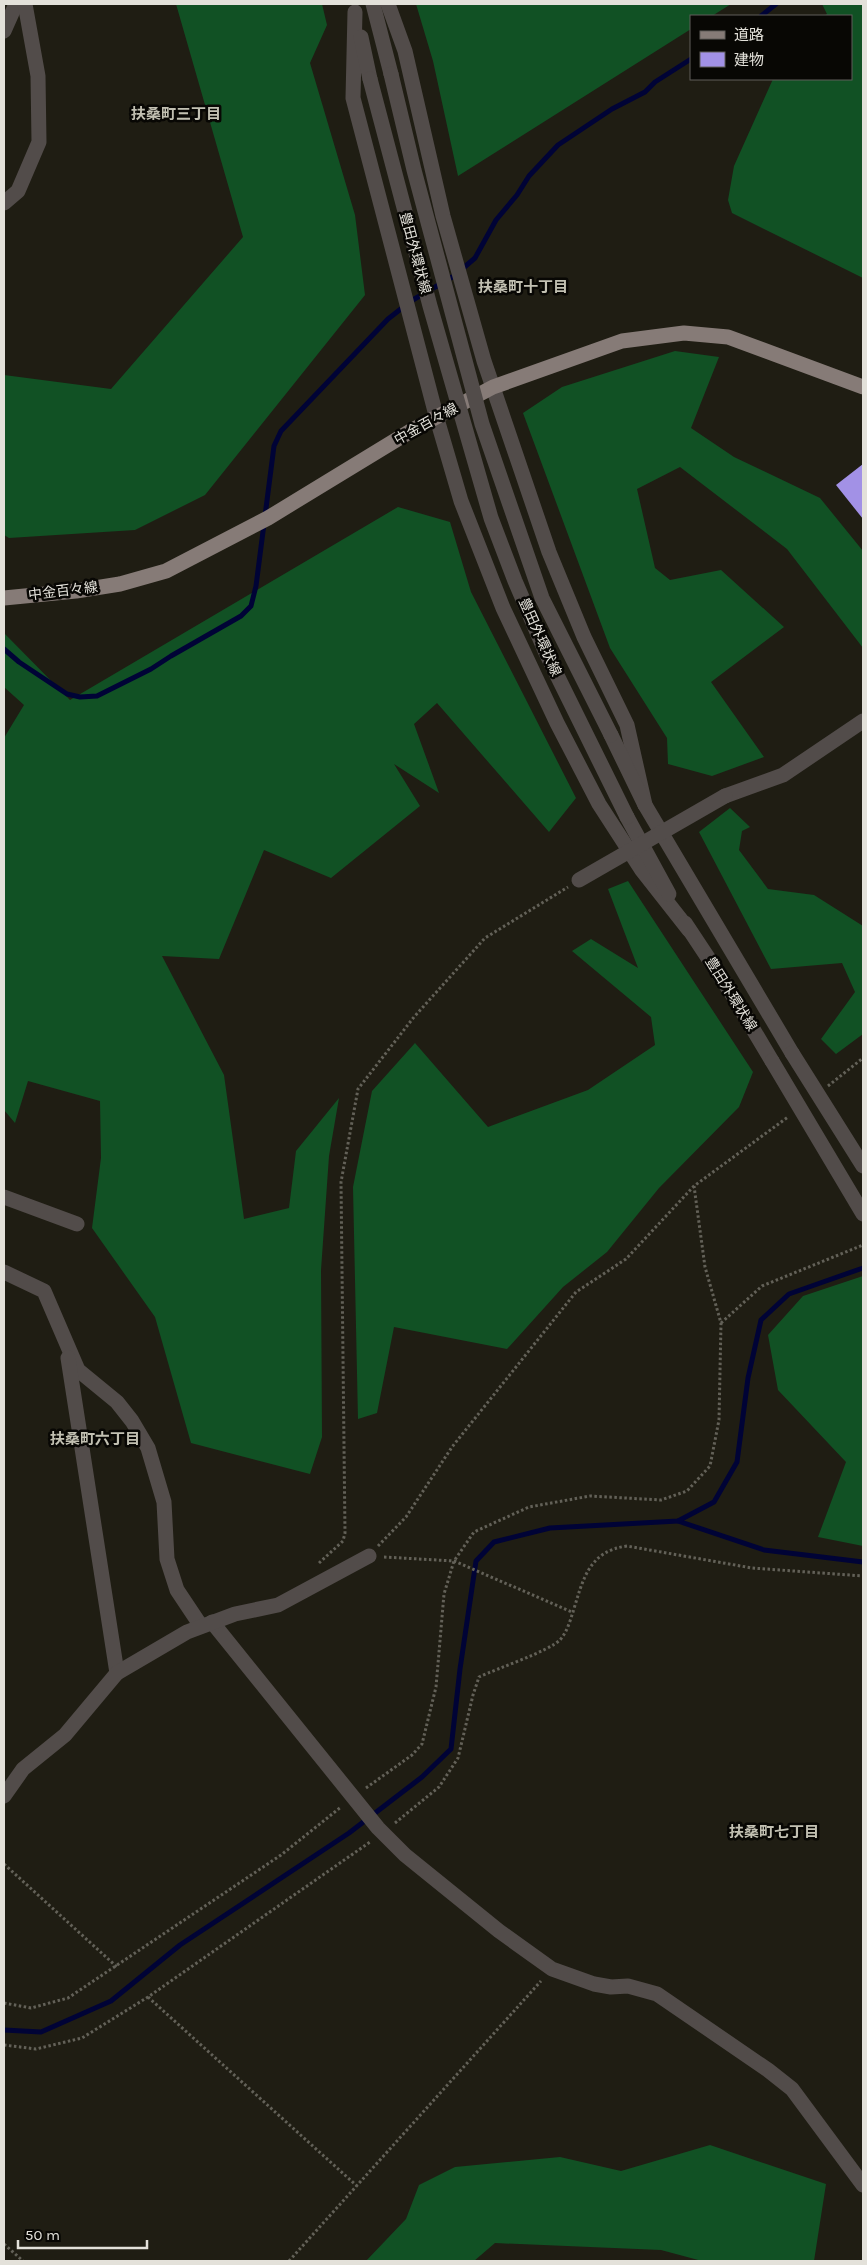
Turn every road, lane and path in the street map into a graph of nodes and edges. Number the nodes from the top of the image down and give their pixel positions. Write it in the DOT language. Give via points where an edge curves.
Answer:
graph roads {
  1 [pos="16,4"];
  2 [pos="25,4"];
  3 [pos="373,4"];
  4 [pos="388,4"];
  5 [pos="354,8"];
  6 [pos="4,31"];
  7 [pos="4,203"];
  8 [pos="493,387"];
  9 [pos="863,387"];
  10 [pos="437,418"];
  11 [pos="4,598"];
  12 [pos="863,721"];
  13 [pos="645,805"];
  14 [pos="579,880"];
  15 [pos="689,930"];
  16 [pos="863,1058"];
  17 [pos="825,1088"];
  18 [pos="794,1112"];
  19 [pos="863,1166"];
  20 [pos="694,1186"];
  21 [pos="4,1197"];
  22 [pos="863,1214"];
  23 [pos="77,1224"];
  24 [pos="863,1245"];
  25 [pos="4,1272"];
  26 [pos="721,1323"];
  27 [pos="64,1338"];
  28 [pos="369,1556"];
  29 [pos="454,1561"];
  30 [pos="313,1569"];
  31 [pos="863,1576"];
  32 [pos="572,1612"];
  33 [pos="207,1624"];
  34 [pos="117,1672"];
  35 [pos="4,1796"];
  36 [pos="357,1801"];
  37 [pos="380,1830"];
  38 [pos="4,1864"];
  39 [pos="117,1967"];
  40 [pos="552,1969"];
  41 [pos="148,1997"];
  42 [pos="4,2003"];
  43 [pos="4,2045"];
  44 [pos="863,2185"];
  45 [pos="357,2186"];
  46 [pos="4,2244"];
  47 [pos="22,2261"];
  48 [pos="289,2261"];
  1 -- 6 [label="street"];
  2 -- 7 [label="street" via="38,76 39,142 18,191"];
  3 -- 13 [label="street, 豊田外環状線, bridge" via="482,424 542,598"];
  4 -- 8 [label="street" via="405,51 443,216"];
  5 -- 10 [label="street" via="353,98"];
  5 -- 15 [label="street, 豊田外環状線, bridge" via="432,315 491,518 546,653 627,817"];
  8 -- 9 [label="main road, 中金百々線" via="622,341 684,333 728,337"];
  8 -- 10 [label="main road, 中金百々線"];
  8 -- 13 [label="street" via="549,552 584,637 627,725"];
  10 -- 11 [label="main road, 中金百々線" via="268,518 166,571 120,584"];
  10 -- 15 [label="street" via="461,501 502,608 557,723 599,804 641,870"];
  12 -- 14 [label="street, bridge" via="783,774 725,796"];
  13 -- 19 [label="street, 豊田外環状線, bridge"];
  14 -- 30 [label="path" via="485,938 414,1017 358,1089 341,1182 345,1533 343,1541"];
  15 -- 22 [label="street, 豊田外環状線, bridge" via="732,994"];
  16 -- 17 [label="path"];
  18 -- 20 [label="path"];
  20 -- 26 [label="path" via="705,1267"];
  20 -- 28 [label="path" via="626,1259 576,1292 452,1447 406,1517"];
  21 -- 23 [label="street"];
  24 -- 26 [label="path" via="762,1286"];
  25 -- 27 [label="street" via="44,1291"];
  26 -- 29 [label="path" via="719,1420 710,1466 686,1491 661,1500 590,1496 529,1507 474,1532"];
  27 -- 33 [label="street" via="78,1370 117,1402 148,1448 164,1502 166,1559 177,1590"];
  27 -- 34 [label="street"];
  28 -- 29 [label="path"];
  28 -- 33 [label="street" via="278,1604"];
  29 -- 32 [label="path"];
  29 -- 36 [label="path" via="444,1594 436,1687 422,1744"];
  31 -- 32 [label="path" via="752,1568 627,1546 613,1548 590,1565"];
  32 -- 37 [label="path" via="570,1623 560,1639 545,1649 479,1677 458,1758 439,1787"];
  33 -- 34 [label="street" via="186,1632"];
  33 -- 36 [label="street"];
  34 -- 35 [label="street" via="66,1735 23,1769"];
  36 -- 37 [label="street"];
  36 -- 39 [label="path"];
  37 -- 40 [label="street" via="405,1855 499,1931"];
  37 -- 41 [label="path"];
  38 -- 39 [label="path"];
  39 -- 42 [label="path" via="68,1998 50,2004 31,2008"];
  40 -- 44 [label="street" via="594,1984 628,1986 657,1994 724,2039 792,2089"];
  40 -- 45 [label="path"];
  41 -- 43 [label="path" via="82,2038 36,2049"];
  41 -- 45 [label="path"];
  45 -- 48 [label="path"];
  46 -- 47 [label="path"];
}
